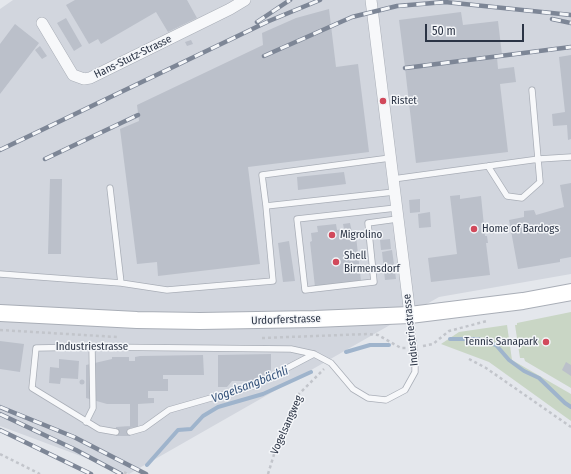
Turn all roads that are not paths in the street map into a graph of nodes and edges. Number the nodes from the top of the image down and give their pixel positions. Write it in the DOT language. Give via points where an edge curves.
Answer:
graph roads {
  1 [pos="245,0"];
  2 [pos="371,0"];
  3 [pos="42,23"];
  4 [pos="532,90"];
  5 [pos="571,157"];
  6 [pos="390,158"];
  7 [pos="539,159"];
  8 [pos="488,166"];
  9 [pos="392,179"];
  10 [pos="110,188"];
  11 [pos="394,192"];
  12 [pos="266,206"];
  13 [pos="396,208"];
  14 [pos="397,219"];
  15 [pos="0,274"];
  16 [pos="121,283"];
  17 [pos="571,292"];
  18 [pos="0,313"];
  19 [pos="410,315"];
  20 [pos="92,347"];
  21 [pos="314,354"];
  22 [pos="86,422"];
  23 [pos="116,432"];
  24 [pos="130,432"];
  1 -- 3 [label="street, Hans-Stutz-Strasse" via="84,79 74,75"];
  2 -- 6 [label="street, Industriestrasse"];
  4 -- 7 [label="lane"];
  5 -- 7 [label="lane"];
  6 -- 9 [label="street, Industriestrasse"];
  6 -- 12 [label="lane" via="262,175"];
  7 -- 8 [label="lane"];
  7 -- 8 [label="lane" via="540,182 522,198 507,196"];
  8 -- 9 [label="lane"];
  9 -- 11 [label="street, Industriestrasse"];
  10 -- 16 [label="lane"];
  11 -- 12 [label="lane"];
  11 -- 13 [label="street, Industriestrasse"];
  12 -- 16 [label="lane" via="273,281 167,290"];
  13 -- 14 [label="street, Industriestrasse"];
  13 -- 14 [label="lane" via="298,219 305,290 374,282 368,224"];
  14 -- 19 [label="street, Industriestrasse"];
  15 -- 16 [label="lane"];
  17 -- 19 [label="main road, Urdorferstrasse" via="523,301"];
  18 -- 19 [label="main road, Urdorferstrasse" via="200,321"];
  19 -- 21 [label="lane, Industriestrasse" via="415,372 405,390 386,400 368,398 353,389 330,364"];
  20 -- 21 [label="lane, Industriestrasse" via="291,349"];
  20 -- 22 [label="lane" via="93,408"];
  20 -- 22 [label="lane, Industriestrasse" via="36,348 32,388"];
  21 -- 24 [label="lane" via="253,386 169,410 144,428"];
  22 -- 23 [label="lane" via="99,430"];
}
